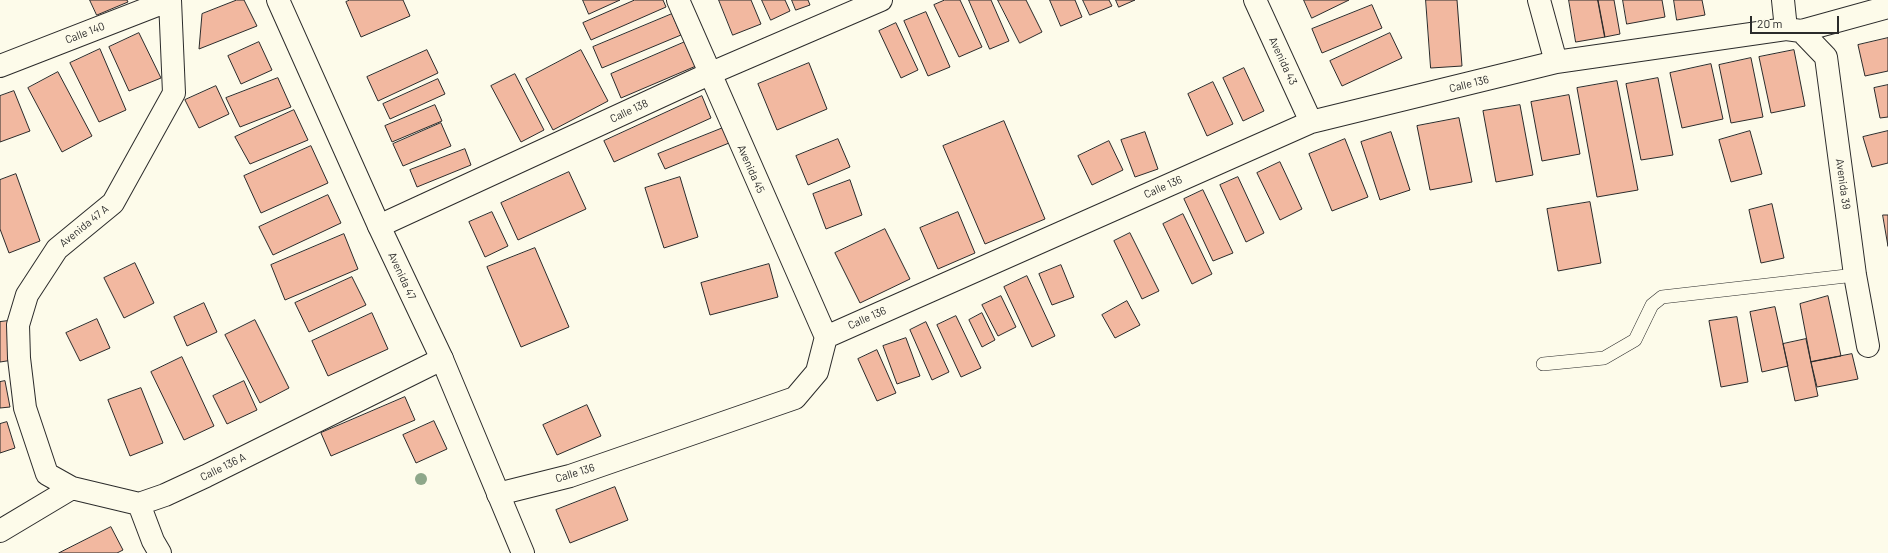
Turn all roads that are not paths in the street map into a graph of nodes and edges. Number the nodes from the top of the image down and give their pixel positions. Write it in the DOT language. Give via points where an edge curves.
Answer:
graph roads {
  1 [pos="170,0"];
  2 [pos="278,0"];
  3 [pos="678,0"];
  4 [pos="882,0"];
  5 [pos="1255,0"];
  6 [pos="1539,0"];
  7 [pos="1783,0"];
  8 [pos="1888,7"];
  9 [pos="1794,30"];
  10 [pos="1556,62"];
  11 [pos="0,66"];
  12 [pos="709,74"];
  13 [pos="1311,122"];
  14 [pos="379,226"];
  15 [pos="1855,275"];
  16 [pos="826,337"];
  17 [pos="1868,346"];
  18 [pos="442,359"];
  19 [pos="1543,364"];
  20 [pos="72,488"];
  21 [pos="498,494"];
  22 [pos="139,504"];
  23 [pos="0,532"];
  24 [pos="160,553"];
  25 [pos="523,553"];
  1 -- 11 [label="street, Calle 140"];
  1 -- 20 [label="street, Avenida 47 A" via="174,93 113,203 57,249 27,295 18,325 25,408 37,446 47,474"];
  2 -- 14 [label="street, Avenida 47"];
  3 -- 12 [label="street, Avenida 45"];
  4 -- 12 [label="street, Calle 138"];
  5 -- 13 [label="street, Avenida 43"];
  6 -- 10 [label="street"];
  7 -- 9 [label="street"];
  8 -- 9 [label="street, Calle 136"];
  9 -- 10 [label="street, Calle 136"];
  9 -- 15 [label="street, Avenida 39" via="1826,58"];
  10 -- 13 [label="street, Calle 136"];
  12 -- 14 [label="street, Calle 138"];
  12 -- 16 [label="street, Avenida 45"];
  13 -- 16 [label="street, Calle 136"];
  14 -- 18 [label="street, Avenida 47"];
  15 -- 17 [label="street, Avenida 39"];
  15 -- 19 [label="lane" via="1662,297 1652,306 1635,340 1604,358"];
  16 -- 21 [label="street, Calle 136" via="817,372 796,398 570,476"];
  18 -- 21 [label="street, Avenida 47"];
  18 -- 22 [label="street, Calle 136 A" via="206,476"];
  20 -- 22 [label="street"];
  20 -- 23 [label="street"];
  21 -- 25 [label="street, Avenida 47"];
  22 -- 24 [label="street"];
}
